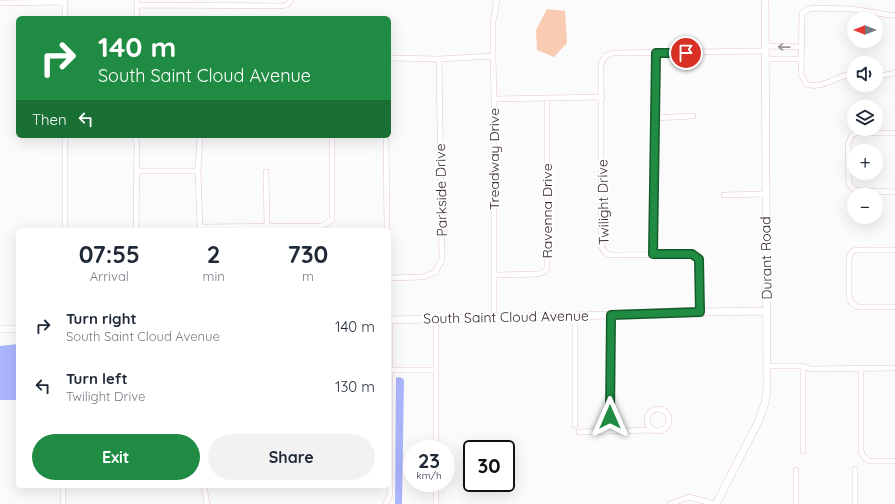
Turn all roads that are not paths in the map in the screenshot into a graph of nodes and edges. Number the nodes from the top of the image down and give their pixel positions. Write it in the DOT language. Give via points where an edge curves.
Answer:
graph roads {
  1 [pos="291,0"];
  2 [pos="496,0"];
  3 [pos="766,0"];
  4 [pos="65,1"];
  5 [pos="0,3"];
  6 [pos="137,3"];
  7 [pos="895,15"];
  8 [pos="65,16"];
  9 [pos="137,16"];
  10 [pos="802,47"];
  11 [pos="766,52"];
  12 [pos="656,53"];
  13 [pos="493,56"];
  14 [pos="391,58"];
  15 [pos="439,59"];
  16 [pos="801,59"];
  17 [pos="895,73"];
  18 [pos="847,75"];
  19 [pos="883,75"];
  20 [pos="602,97"];
  21 [pos="547,98"];
  22 [pos="494,99"];
  23 [pos="693,116"];
  24 [pos="655,118"];
  25 [pos="895,133"];
  26 [pos="65,138"];
  27 [pos="136,138"];
  28 [pos="200,138"];
  29 [pos="332,138"];
  30 [pos="386,138"];
  31 [pos="136,171"];
  32 [pos="198,171"];
  33 [pos="266,172"];
  34 [pos="895,192"];
  35 [pos="766,194"];
  36 [pos="724,195"];
  37 [pos="267,226"];
  38 [pos="65,228"];
  39 [pos="136,228"];
  40 [pos="200,228"];
  41 [pos="222,228"];
  42 [pos="387,228"];
  43 [pos="895,250"];
  44 [pos="653,254"];
  45 [pos="494,275"];
  46 [pos="391,278"];
  47 [pos="895,307"];
  48 [pos="767,311"];
  49 [pos="700,312"];
  50 [pos="611,315"];
  51 [pos="574,316"];
  52 [pos="494,318"];
  53 [pos="436,319"];
  54 [pos="391,320"];
  55 [pos="0,329"];
  56 [pos="16,329"];
  57 [pos="767,366"];
  58 [pos="803,366"];
  59 [pos="861,368"];
  60 [pos="895,368"];
  61 [pos="391,370"];
  62 [pos="436,370"];
  63 [pos="574,425"];
  64 [pos="652,430"];
  65 [pos="610,431"];
  66 [pos="578,432"];
  67 [pos="436,440"];
  68 [pos="803,451"];
  69 [pos="895,461"];
  70 [pos="796,470"];
  71 [pos="855,470"];
  72 [pos="63,488"];
  73 [pos="204,488"];
  74 [pos="390,488"];
  75 [pos="436,492"];
  76 [pos="64,504"];
  77 [pos="207,504"];
  78 [pos="386,504"];
  79 [pos="436,504"];
  80 [pos="670,504"];
  81 [pos="716,504"];
  82 [pos="796,504"];
  83 [pos="855,504"];
  1 -- 6 [label="street" via="288,4 280,6"];
  2 -- 13 [label="street, Treadway Drive"];
  3 -- 11 [label="street, Durant Road"];
  4 -- 5 [label="street"];
  4 -- 8 [label="street"];
  6 -- 9 [label="street"];
  7 -- 10 [label="street" via="852,9 808,9 802,13"];
  10 -- 11 [label="street, one-way"];
  10 -- 16 [label="street"];
  11 -- 12 [label="street"];
  11 -- 16 [label="street"];
  11 -- 35 [label="street, Durant Road"];
  12 -- 20 [label="street, Twilight Drive" via="605,56 601,64"];
  12 -- 24 [label="street"];
  13 -- 15 [label="street"];
  13 -- 22 [label="street, Treadway Drive"];
  14 -- 15 [label="street"];
  15 -- 46 [label="street, Parkside Drive" via="442,260 436,272 423,277"];
  16 -- 18 [label="street" via="801,74 810,86 819,86"];
  17 -- 19 [label="street"];
  20 -- 21 [label="street"];
  20 -- 44 [label="street, Twilight Drive" via="602,248 610,255"];
  21 -- 22 [label="street"];
  21 -- 45 [label="street, Ravenna Drive" via="547,268 538,274"];
  22 -- 45 [label="street, Treadway Drive"];
  23 -- 24 [label="street"];
  24 -- 44 [label="street"];
  25 -- 34 [label="street" via="857,133 848,144 849,183 853,189"];
  26 -- 38 [label="street"];
  27 -- 31 [label="street"];
  28 -- 32 [label="street"];
  29 -- 37 [label="street" via="332,220 322,226"];
  30 -- 42 [label="street"];
  31 -- 32 [label="street"];
  31 -- 39 [label="street"];
  32 -- 40 [label="street"];
  33 -- 37 [label="street"];
  35 -- 36 [label="street"];
  35 -- 48 [label="street, Durant Road"];
  37 -- 41 [label="street"];
  43 -- 47 [label="street" via="853,251 849,260 849,298 854,306 858,307"];
  44 -- 49 [label="street, Twilight Drive" via="692,254 699,259"];
  45 -- 52 [label="street, Treadway Drive"];
  48 -- 49 [label="street, South Saint Cloud Avenue"];
  48 -- 57 [label="street, Durant Road"];
  49 -- 50 [label="street, South Saint Cloud Avenue"];
  50 -- 51 [label="street, South Saint Cloud Avenue"];
  50 -- 65 [label="street"];
  51 -- 52 [label="street, South Saint Cloud Avenue"];
  51 -- 63 [label="street"];
  52 -- 53 [label="street, South Saint Cloud Avenue"];
  53 -- 54 [label="street, South Saint Cloud Avenue"];
  53 -- 62 [label="street"];
  55 -- 56 [label="street"];
  57 -- 58 [label="street"];
  57 -- 81 [label="street, Durant Road" via="767,389 763,410"];
  58 -- 59 [label="street" via="811,369"];
  58 -- 68 [label="street"];
  59 -- 60 [label="street"];
  59 -- 69 [label="street" via="864,457 869,461"];
  61 -- 62 [label="street"];
  62 -- 67 [label="street"];
  64 -- 64 [label="street" via="658,432 668,426 668,415 663,410 656,409 648,416 647,423"];
  64 -- 65 [label="street"];
  65 -- 66 [label="street"];
  70 -- 82 [label="street"];
  71 -- 83 [label="street"];
  72 -- 76 [label="street"];
  73 -- 77 [label="street"];
  74 -- 78 [label="street"];
  75 -- 79 [label="street"];
  80 -- 81 [label="street" via="689,497"];
}
